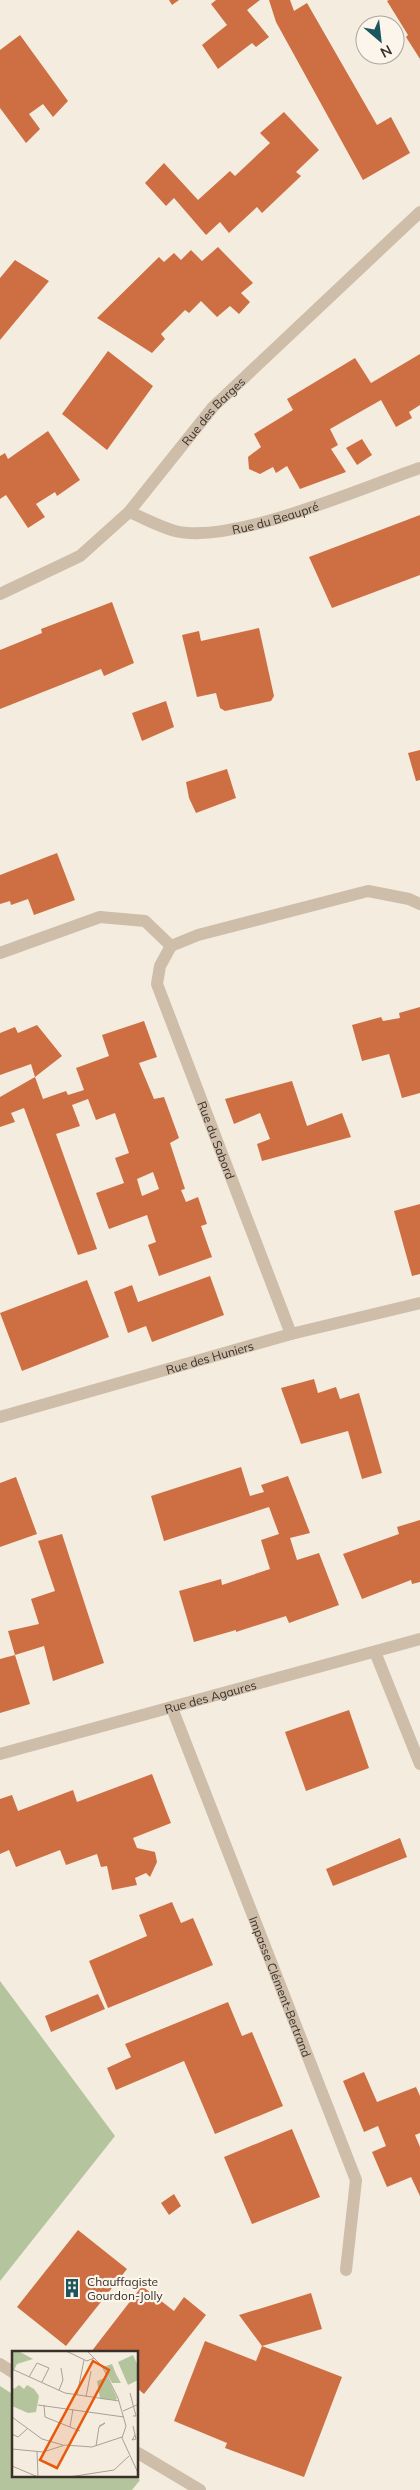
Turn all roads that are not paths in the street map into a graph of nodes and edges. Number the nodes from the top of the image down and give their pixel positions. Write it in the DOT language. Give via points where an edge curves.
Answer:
graph roads {
  1 [pos="420,212"];
  2 [pos="420,468"];
  3 [pos="130,512"];
  4 [pos="0,594"];
  5 [pos="420,904"];
  6 [pos="171,946"];
  7 [pos="0,953"];
  8 [pos="420,1303"];
  9 [pos="291,1334"];
  10 [pos="0,1417"];
  11 [pos="420,1639"];
  12 [pos="374,1652"];
  13 [pos="172,1708"];
  14 [pos="0,1754"];
  15 [pos="420,1764"];
  16 [pos="346,2270"];
  17 [pos="0,2364"];
  18 [pos="12,2372"];
  19 [pos="139,2454"];
  20 [pos="200,2490"];
  1 -- 3 [label="street, Rue des Barges" via="213,407"];
  2 -- 3 [label="street, Rue du Beaupré" via="264,522 206,533 175,531"];
  3 -- 4 [label="street, Rue des Barges" via="80,556"];
  5 -- 6 [label="street" via="368,891 198,935"];
  6 -- 7 [label="street" via="145,921 100,917"];
  6 -- 9 [label="street, Rue du Sabord" via="160,966 157,984"];
  8 -- 9 [label="street, Rue des Huniers"];
  9 -- 10 [label="street, Rue des Huniers"];
  11 -- 12 [label="street, Rue des Agaures"];
  12 -- 13 [label="street, Rue des Agaures"];
  12 -- 15 [label="street"];
  13 -- 14 [label="street, Rue des Agaures"];
  13 -- 16 [label="street, Impasse Clément-Bertrand" via="356,2180"];
  17 -- 18 [label="street"];
  19 -- 20 [label="street"];
}
